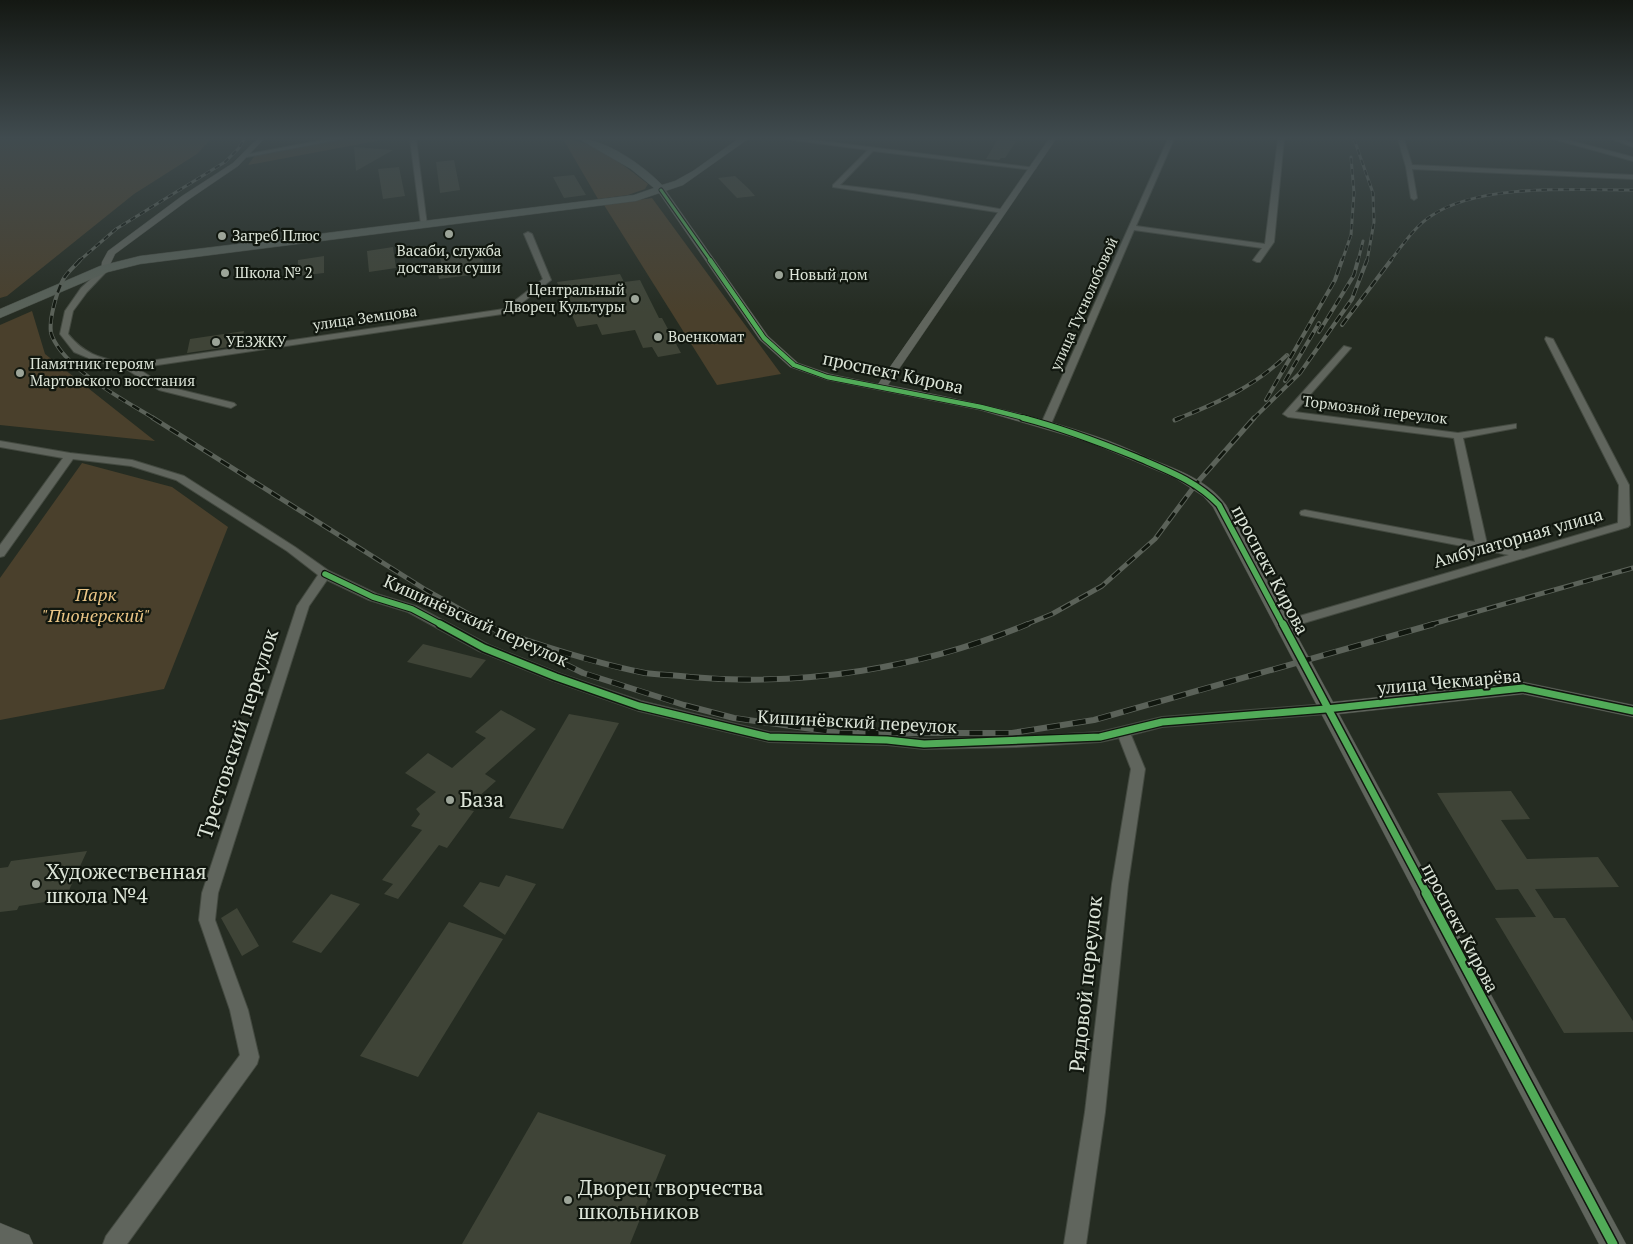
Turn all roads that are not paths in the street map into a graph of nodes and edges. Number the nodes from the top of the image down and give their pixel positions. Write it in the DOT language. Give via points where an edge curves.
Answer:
graph roads {
  1 [pos="187,197"];
  2 [pos="420,197"];
  3 [pos="639,197"];
  4 [pos="666,197"];
  5 [pos="919,197"];
  6 [pos="1013,197"];
  7 [pos="1146,197"];
  8 [pos="1275,197"];
  9 [pos="1003,211"];
  10 [pos="424,225"];
  11 [pos="1133,228"];
  12 [pos="528,234"];
  13 [pos="1267,246"];
  14 [pos="1257,260"];
  15 [pos="104,269"];
  16 [pos="0,314"];
  17 [pos="1549,339"];
  18 [pos="1347,348"];
  19 [pos="129,367"];
  20 [pos="881,387"];
  21 [pos="231,405"];
  22 [pos="1046,424"];
  23 [pos="1513,426"];
  24 [pos="1458,436"];
  25 [pos="0,444"];
  26 [pos="70,456"];
  27 [pos="1305,513"];
  28 [pos="1482,546"];
  29 [pos="0,553"];
  30 [pos="1525,554"];
  31 [pos="325,574"];
  32 [pos="1282,625"];
  33 [pos="1326,710"];
  34 [pos="1633,711"];
  35 [pos="1123,731"];
  36 [pos="0,1236"];
  37 [pos="20,1244"];
  38 [pos="114,1244"];
  39 [pos="1075,1244"];
  40 [pos="1612,1244"];
  1 -- 15 [label="street" via="111,253"];
  2 -- 10 [label="street"];
  3 -- 10 [label="main road"];
  4 -- 20 [label="street, проспект Кирова" via="764,338 794,365 827,377"];
  5 -- 9 [label="street"];
  6 -- 9 [label="street"];
  7 -- 11 [label="street, улица Туснолобовой"];
  8 -- 13 [label="street"];
  9 -- 20 [label="street"];
  10 -- 15 [label="main road" via="163,257"];
  11 -- 13 [label="street"];
  11 -- 22 [label="street, улица Туснолобовой"];
  12 -- 19 [label="street, улица Земцова" via="547,280 506,311"];
  13 -- 14 [label="street"];
  15 -- 16 [label="main road"];
  15 -- 19 [label="street" via="69,311 64,334 77,350"];
  17 -- 30 [label="street, Амбулаторная улица" via="1624,485 1624,525"];
  18 -- 24 [label="street, Тормозной переулок" via="1288,414"];
  19 -- 21 [label="street" via="162,388"];
  20 -- 22 [label="street, проспект Кирова"];
  22 -- 32 [label="street, проспект Кирова" via="1093,439 1179,475 1208,493 1219,505"];
  23 -- 24 [label="street"];
  24 -- 28 [label="street"];
  25 -- 26 [label="street, Кишинёвский переулок"];
  26 -- 29 [label="street"];
  26 -- 31 [label="street, Кишинёвский переулок" via="132,463 180,478"];
  27 -- 28 [label="street"];
  28 -- 30 [label="street"];
  30 -- 32 [label="street, Амбулаторная улица"];
  31 -- 35 [label="street, Кишинёвский переулок" via="373,597 412,609 484,648 556,677 639,706 769,737 933,744 1100,737"];
  31 -- 38 [label="street, Трестовский переулок" via="303,606 210,893 207,920 239,1010 250,1057"];
  32 -- 33 [label="street, проспект Кирова"];
  33 -- 34 [label="street, улица Чекмарёва" via="1523,688"];
  33 -- 35 [label="street, Кишинёвский переулок" via="1162,722"];
  33 -- 40 [label="street, проспект Кирова"];
  35 -- 39 [label="street, Рядовой переулок" via="1138,769 1120,884"];
  36 -- 37 [label="street"];
}
